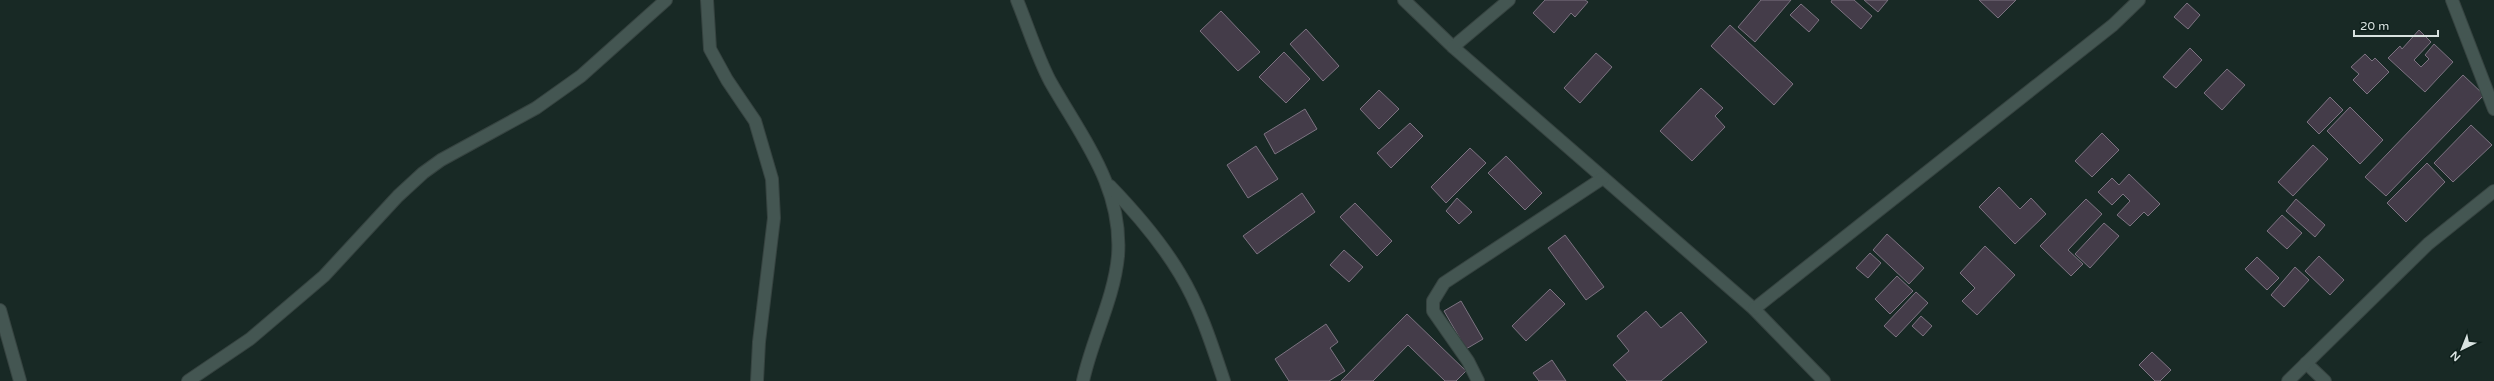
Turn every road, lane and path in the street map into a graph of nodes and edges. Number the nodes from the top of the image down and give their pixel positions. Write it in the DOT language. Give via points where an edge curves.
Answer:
graph roads {
  1 [pos="666,0"];
  2 [pos="707,0"];
  3 [pos="1017,0"];
  4 [pos="1404,0"];
  5 [pos="1509,0"];
  6 [pos="2139,0"];
  7 [pos="2452,0"];
  8 [pos="1453,47"];
  9 [pos="2494,109"];
  10 [pos="1603,178"];
  11 [pos="1104,180"];
  12 [pos="2494,191"];
  13 [pos="1754,309"];
  14 [pos="0,310"];
  15 [pos="2306,363"];
  16 [pos="20,381"];
  17 [pos="188,381"];
  18 [pos="757,381"];
  19 [pos="1083,381"];
  20 [pos="1224,381"];
  21 [pos="1478,381"];
  22 [pos="1824,381"];
  23 [pos="2288,381"];
  24 [pos="2324,381"];
  1 -- 17 [label="street" via="581,76 542,104 512,124 441,160 423,173 398,196 324,276 250,339"];
  2 -- 18 [label="street" via="710,49 726,80 755,121 772,179 774,218 759,342"];
  3 -- 11 [label="street" via="1050,80 1094,155"];
  4 -- 8 [label="street"];
  5 -- 8 [label="street"];
  6 -- 13 [label="street" via="2113,25"];
  7 -- 9 [label="street"];
  8 -- 10 [label="street"];
  10 -- 13 [label="street"];
  10 -- 21 [label="street" via="1489,252 1444,283 1437,292 1432,306 1433,311 1468,361"];
  11 -- 19 [label="street" via="1117,214 1118,257 1114,279"];
  11 -- 20 [label="street" via="1130,206 1180,273 1211,341"];
  12 -- 15 [label="street" via="2428,244"];
  13 -- 22 [label="street"];
  14 -- 16 [label="street"];
  15 -- 23 [label="street"];
  15 -- 24 [label="street"];
}
